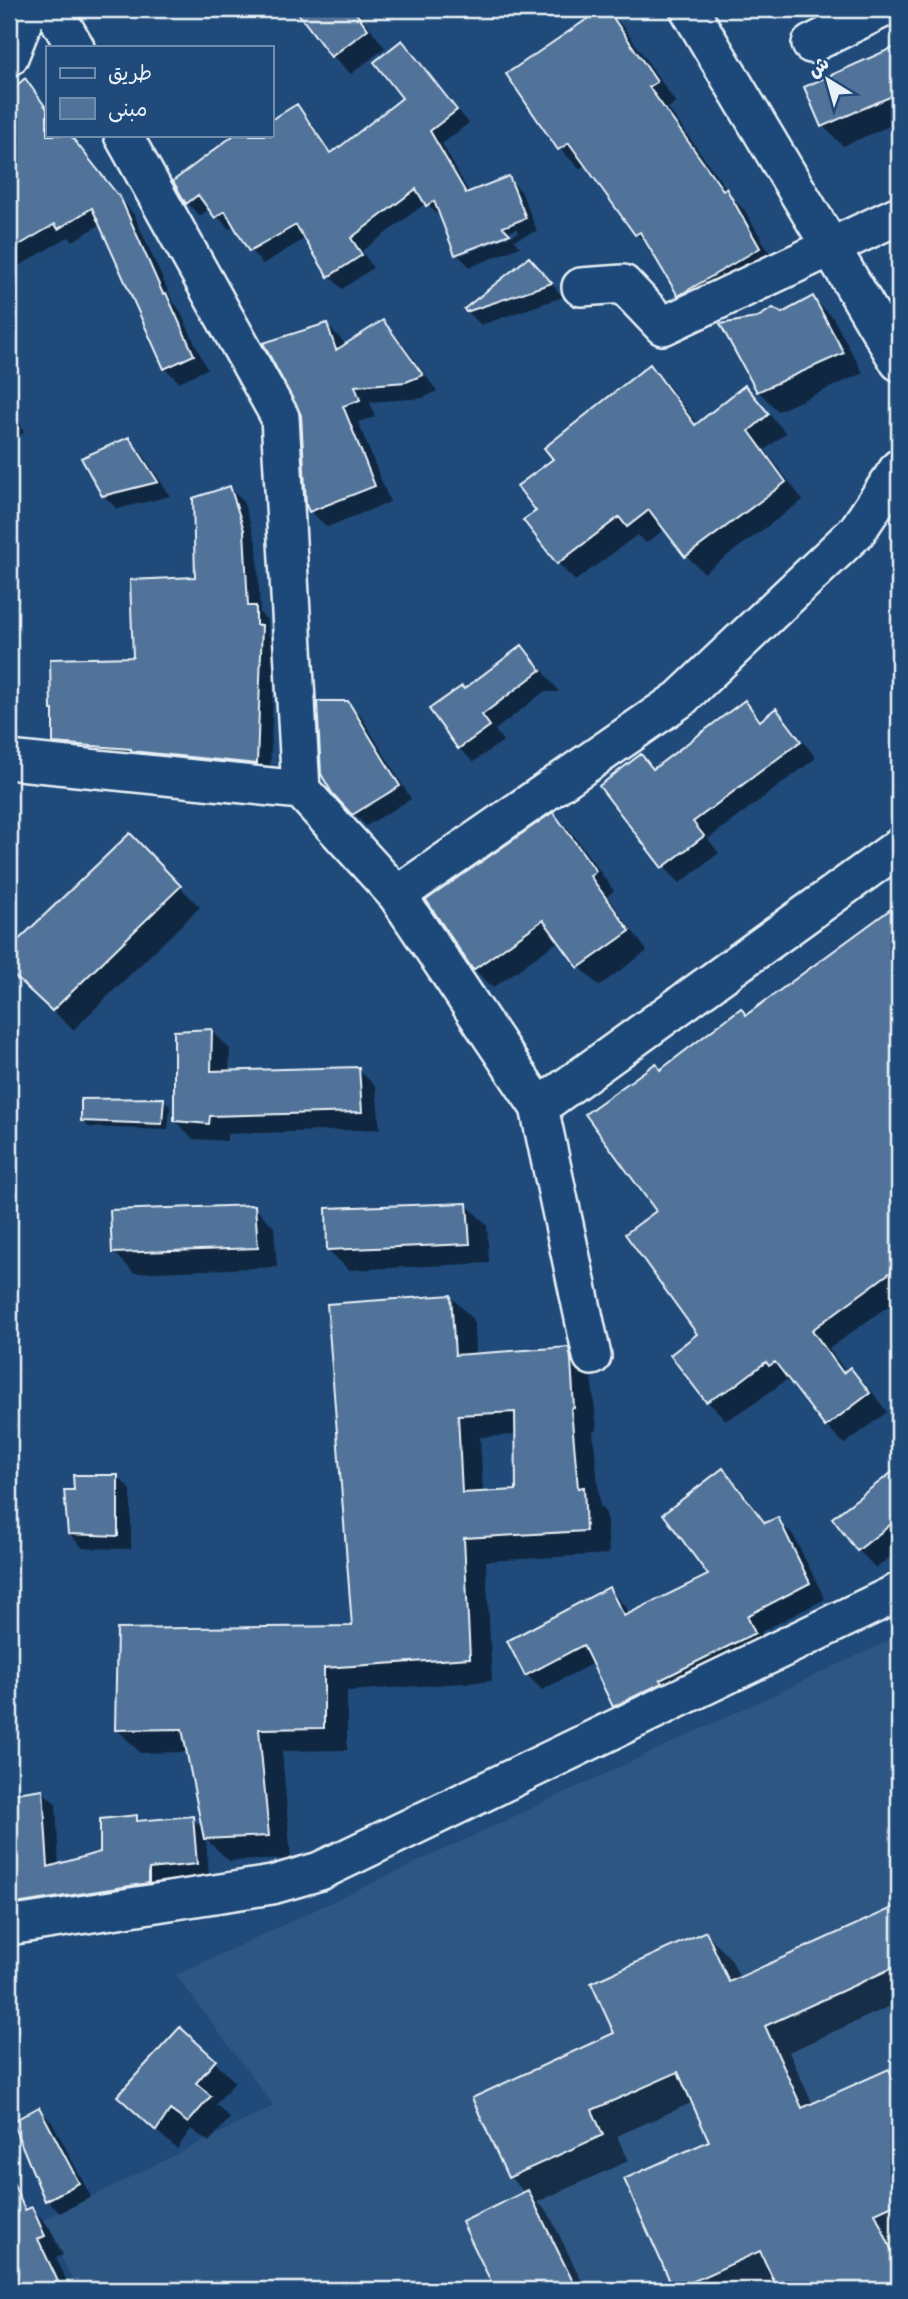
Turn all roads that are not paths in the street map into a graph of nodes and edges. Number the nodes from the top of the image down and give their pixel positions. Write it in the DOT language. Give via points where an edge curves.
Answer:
graph roads {
  1 [pos="28,9"];
  2 [pos="53,9"];
  3 [pos="689,9"];
  4 [pos="883,9"];
  5 [pos="811,44"];
  6 [pos="74,46"];
  7 [pos="9,57"];
  8 [pos="124,136"];
  9 [pos="899,215"];
  10 [pos="830,246"];
  11 [pos="581,287"];
  12 [pos="899,362"];
  13 [pos="899,468"];
  14 [pos="9,760"];
  15 [pos="301,790"];
  16 [pos="899,847"];
  17 [pos="397,895"];
  18 [pos="539,1107"];
  19 [pos="592,1356"];
  20 [pos="899,1592"];
  21 [pos="9,1926"];
  1 -- 7 [label="street"];
  2 -- 6 [label="street"];
  3 -- 10 [label="street"];
  4 -- 5 [label="street"];
  8 -- 15 [label="street" via="280,417"];
  9 -- 10 [label="street"];
  10 -- 11 [label="street" via="663,326 622,284"];
  10 -- 12 [label="street"];
  13 -- 17 [label="street" via="857,531 680,699"];
  14 -- 15 [label="street"];
  15 -- 17 [label="street"];
  16 -- 18 [label="street"];
  17 -- 18 [label="street"];
  18 -- 19 [label="street"];
  20 -- 21 [label="street" via="320,1871 272,1885"];
}
